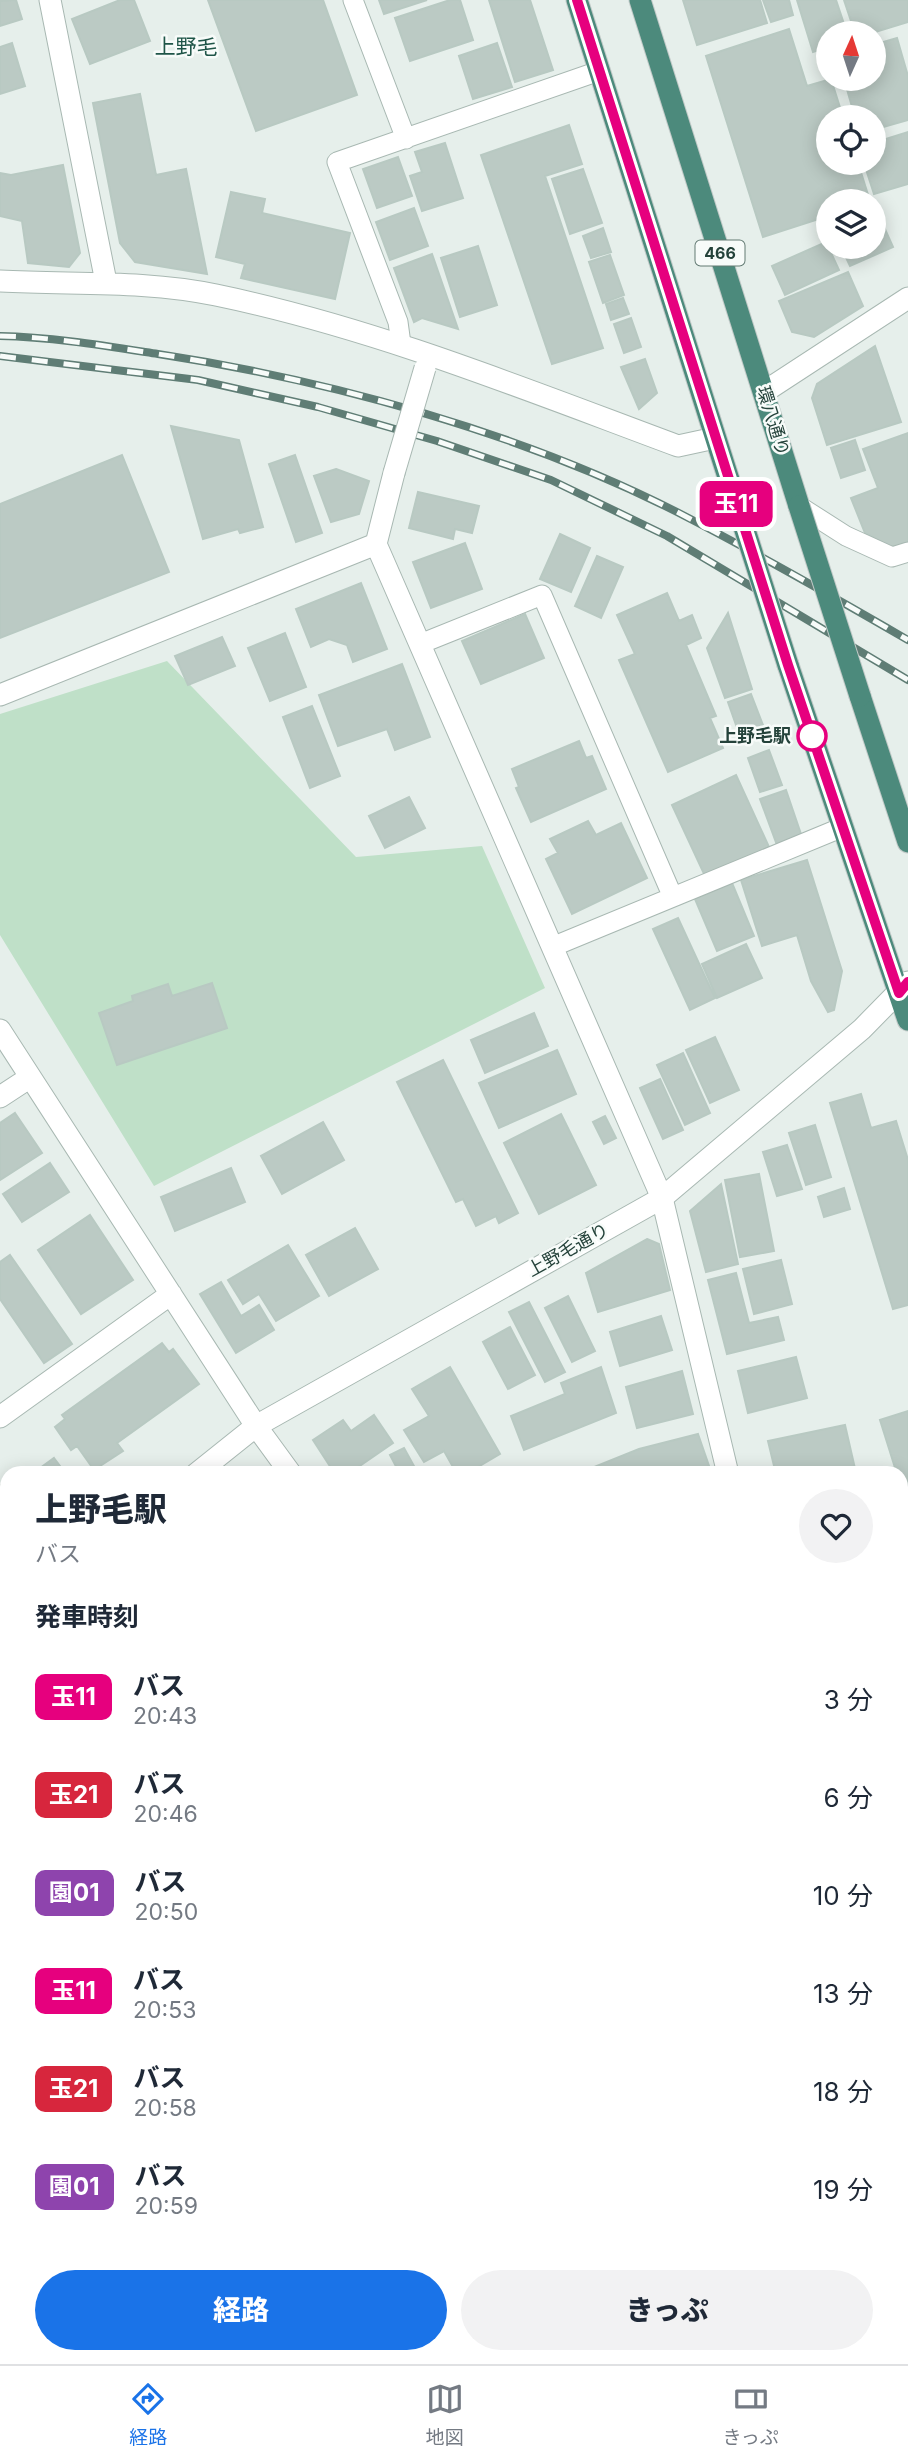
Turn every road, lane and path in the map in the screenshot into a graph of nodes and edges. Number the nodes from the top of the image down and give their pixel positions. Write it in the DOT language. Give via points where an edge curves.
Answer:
graph roads {
  1 [pos="50,0"];
  2 [pos="353,0"];
  3 [pos="577,0"];
  4 [pos="640,0"];
  5 [pos="599,71"];
  6 [pos="407,139"];
  7 [pos="0,281"];
  8 [pos="106,282"];
  9 [pos="908,298"];
  10 [pos="401,345"];
  11 [pos="428,361"];
  12 [pos="764,393"];
  13 [pos="715,438"];
  14 [pos="799,506"];
  15 [pos="376,544"];
  16 [pos="908,552"];
  17 [pos="420,644"];
  18 [pos="0,695"];
  19 [pos="843,827"];
  20 [pos="908,842"];
  21 [pos="672,895"];
  22 [pos="552,947"];
  23 [pos="903,988"];
  24 [pos="908,1020"];
  25 [pos="0,1030"];
  26 [pos="29,1078"];
  27 [pos="0,1097"];
  28 [pos="662,1198"];
  29 [pos="170,1294"];
  30 [pos="0,1417"];
  31 [pos="256,1426"];
  32 [pos="207,1466"];
  33 [pos="285,1466"];
  34 [pos="726,1466"];
  1 -- 8 [label="street"];
  2 -- 6 [label="lane"];
  3 -- 5 [label="highway"];
  4 -- 12 [label="highway, 環八通り / 466"];
  5 -- 6 [label="lane"];
  5 -- 13 [label="highway"];
  6 -- 10 [label="lane" via="337,162 398,322"];
  7 -- 8 [label="street" via="84,286"];
  8 -- 10 [label="street" via="215,294"];
  9 -- 12 [label="street"];
  10 -- 11 [label="street"];
  11 -- 13 [label="street" via="678,446"];
  11 -- 15 [label="street, bridge"];
  12 -- 14 [label="highway, 環八通り / 466"];
  13 -- 19 [label="highway, bridge"];
  14 -- 16 [label="lane" via="846,536 892,557"];
  14 -- 20 [label="highway, 環八通り / 466, bridge"];
  15 -- 17 [label="street"];
  15 -- 18 [label="street"];
  17 -- 21 [label="lane" via="541,595"];
  17 -- 22 [label="street"];
  19 -- 21 [label="lane"];
  19 -- 23 [label="highway"];
  21 -- 22 [label="lane"];
  22 -- 28 [label="street"];
  23 -- 24 [label="highway"];
  23 -- 28 [label="street, 上野毛通り" via="862,1029"];
  25 -- 26 [label="street"];
  26 -- 27 [label="street"];
  26 -- 29 [label="street"];
  28 -- 31 [label="street, 上野毛通り"];
  28 -- 34 [label="street"];
  29 -- 30 [label="street"];
  29 -- 31 [label="street"];
  31 -- 32 [label="street, 上野毛通り"];
  31 -- 33 [label="street"];
}
